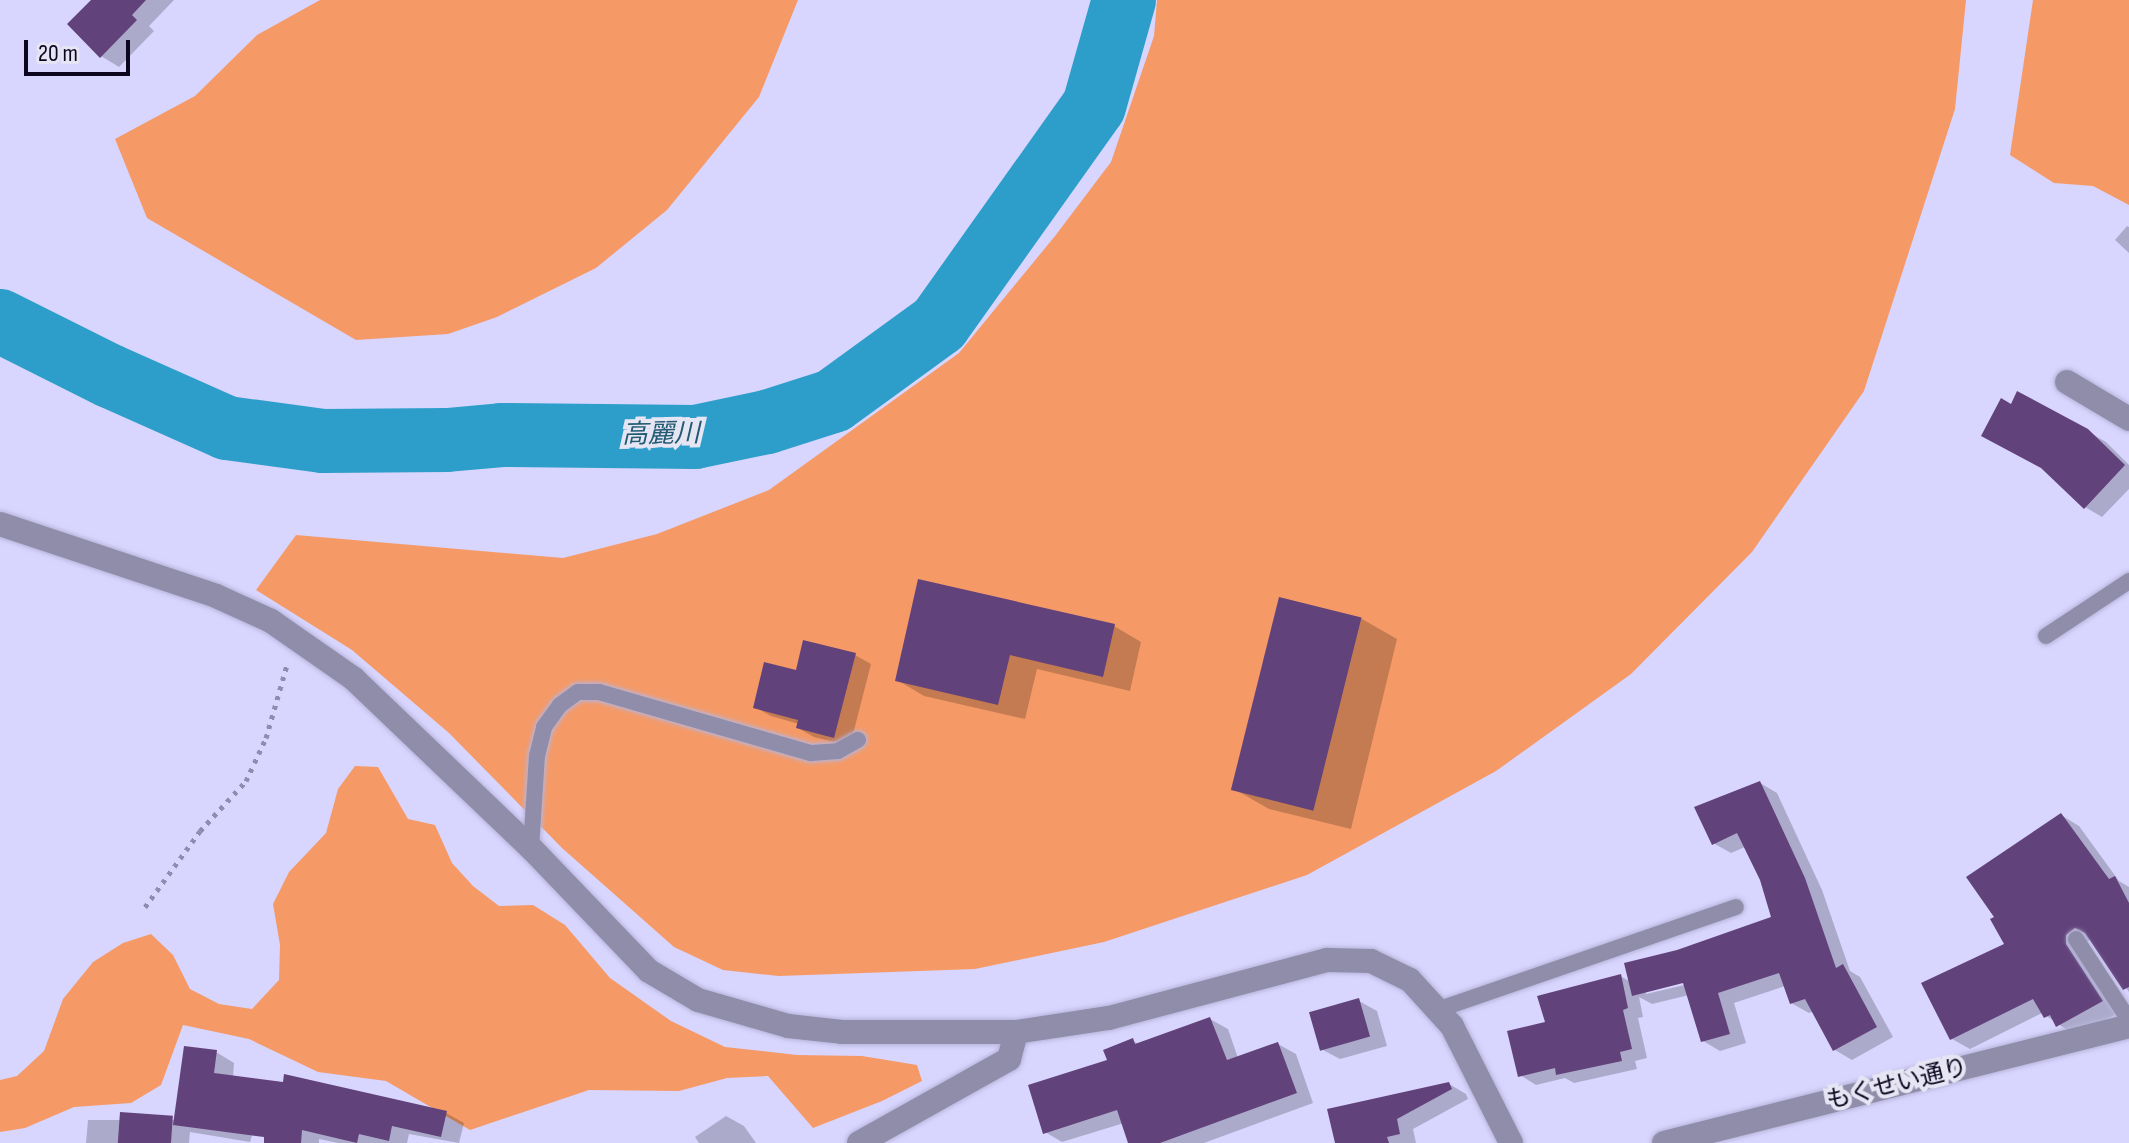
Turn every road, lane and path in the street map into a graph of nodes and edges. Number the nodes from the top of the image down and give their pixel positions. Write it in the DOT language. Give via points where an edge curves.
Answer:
graph roads {
  1 [pos="2067,382"];
  2 [pos="2129,419"];
  3 [pos="0,524"];
  4 [pos="2129,581"];
  5 [pos="2046,636"];
  6 [pos="294,637"];
  7 [pos="858,740"];
  8 [pos="531,848"];
  9 [pos="145,907"];
  10 [pos="1736,907"];
  11 [pos="2076,939"];
  12 [pos="1437,1010"];
  13 [pos="2129,1023"];
  14 [pos="1016,1032"];
  15 [pos="859,1143"];
  16 [pos="1511,1143"];
  17 [pos="1664,1143"];
  1 -- 2 [label="street"];
  3 -- 6 [label="street" via="216,596"];
  4 -- 5 [label="lane"];
  6 -- 8 [label="street" via="354,679"];
  6 -- 9 [label="path" via="266,738 246,781 200,831"];
  7 -- 8 [label="lane" via="838,751 811,753 599,692 578,692 544,727"];
  8 -- 14 [label="street" via="649,971 698,1000 788,1026 842,1032"];
  10 -- 12 [label="lane"];
  11 -- 13 [label="lane"];
  12 -- 14 [label="street" via="1410,980 1371,961 1327,960 1109,1018"];
  12 -- 16 [label="street" via="1452,1026"];
  13 -- 17 [label="street, もくせい通り"];
  14 -- 15 [label="street" via="1009,1059"];
}
